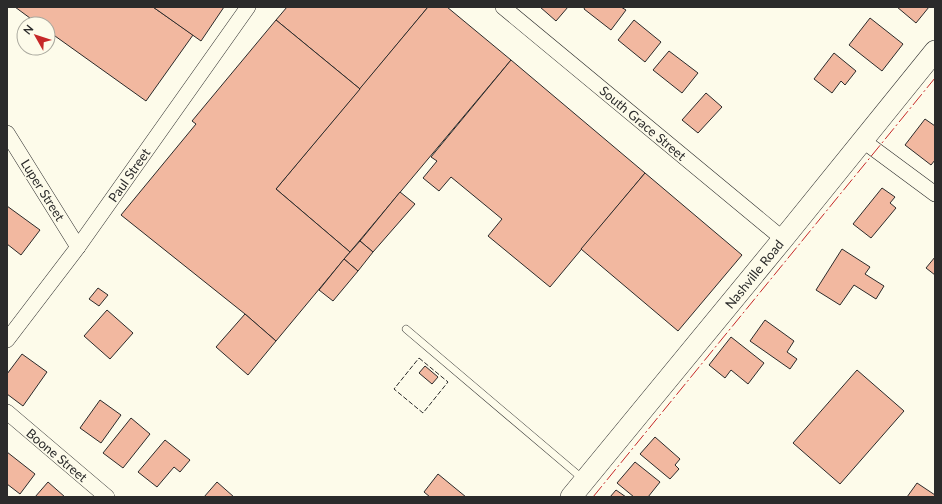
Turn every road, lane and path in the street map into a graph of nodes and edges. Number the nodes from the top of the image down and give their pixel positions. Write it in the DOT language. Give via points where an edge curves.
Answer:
graph roads {
  1 [pos="248,7"];
  2 [pos="503,7"];
  3 [pos="935,51"];
  4 [pos="7,133"];
  5 [pos="862,140"];
  6 [pos="935,194"];
  7 [pos="783,239"];
  8 [pos="78,247"];
  9 [pos="406,329"];
  10 [pos="7,340"];
  11 [pos="7,412"];
  12 [pos="584,480"];
  13 [pos="108,497"];
  14 [pos="571,497"];
  1 -- 8 [label="street, Paul Street"];
  2 -- 7 [label="street, South Grace Street"];
  3 -- 5 [label="main road, Nashville Road"];
  4 -- 8 [label="street, Luper Street"];
  5 -- 6 [label="street"];
  5 -- 7 [label="main road, Nashville Road"];
  7 -- 12 [label="main road, Nashville Road"];
  8 -- 10 [label="street, Paul Street"];
  9 -- 12 [label="lane"];
  11 -- 13 [label="street, Boone Street"];
  12 -- 14 [label="main road, Nashville Road"];
}
